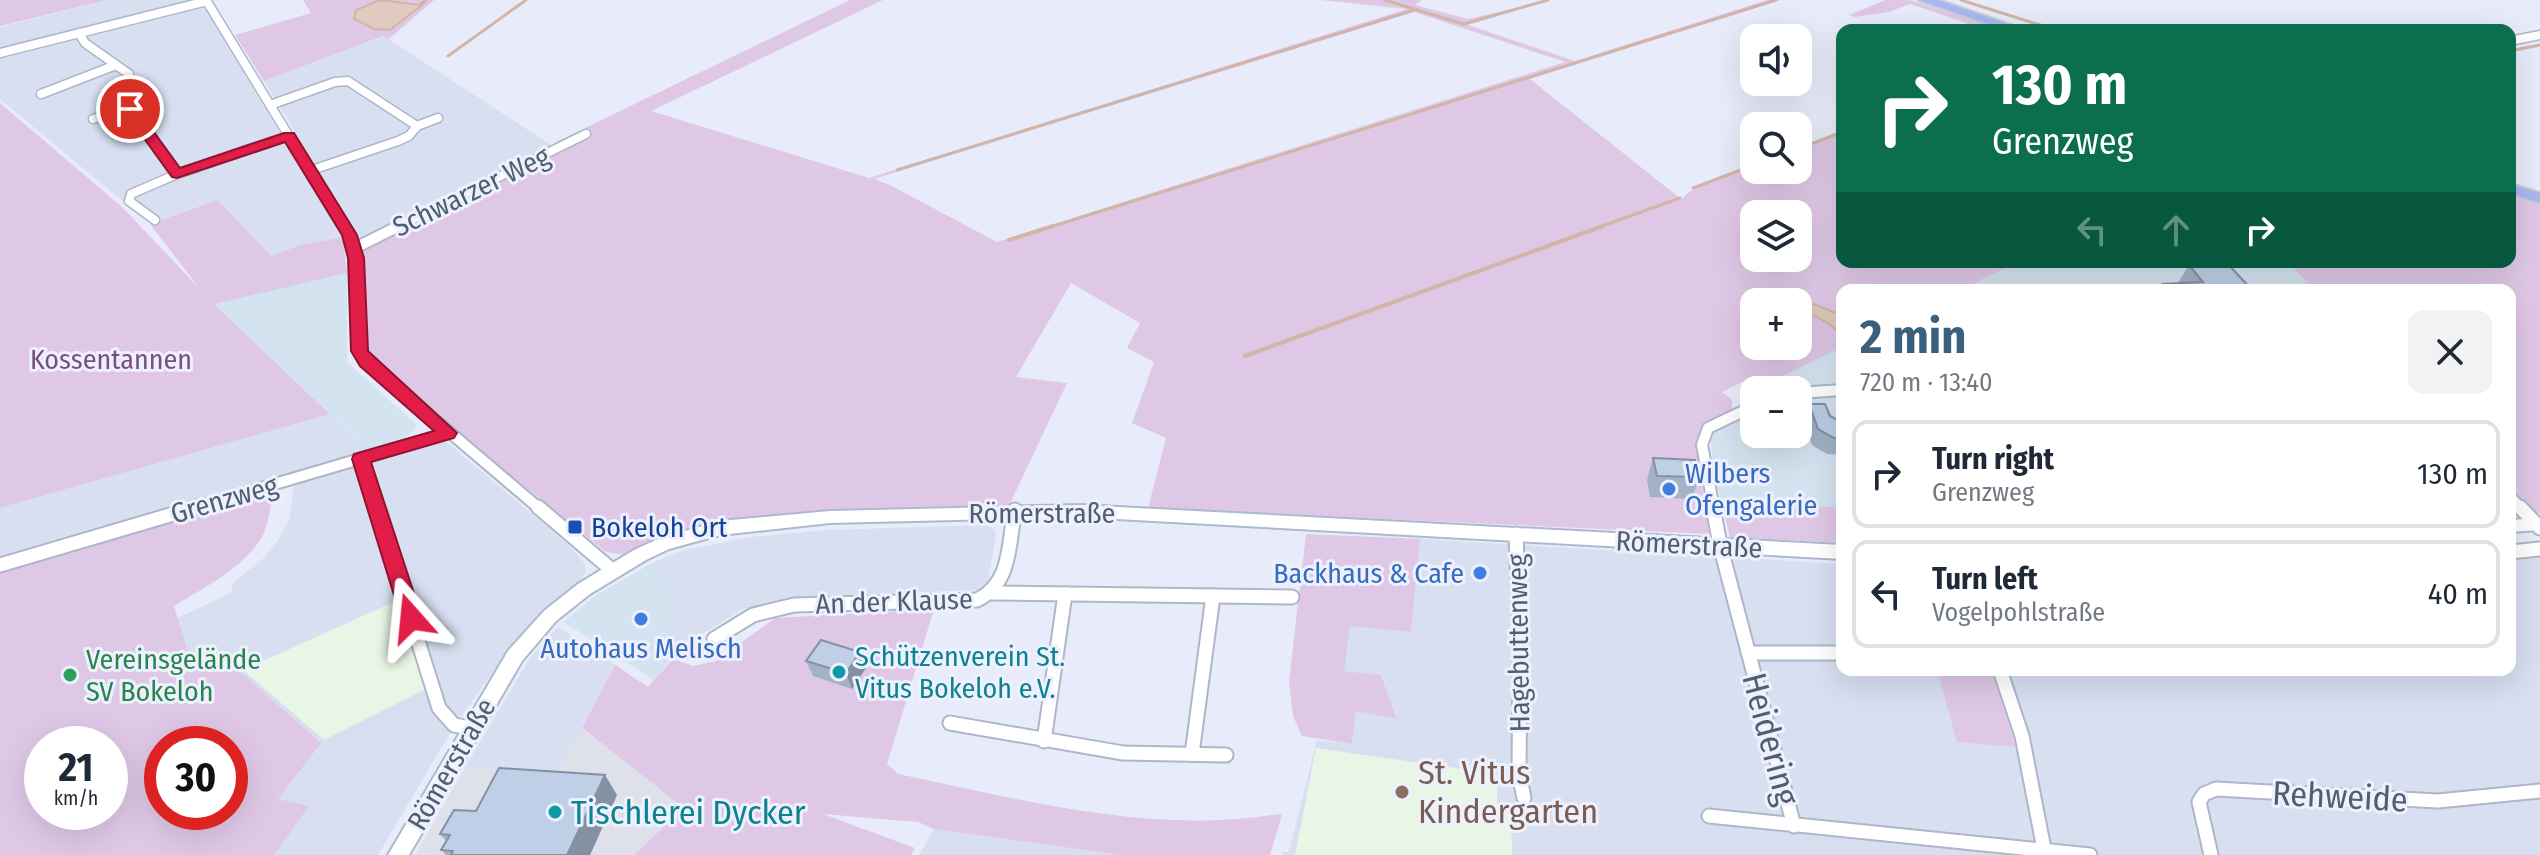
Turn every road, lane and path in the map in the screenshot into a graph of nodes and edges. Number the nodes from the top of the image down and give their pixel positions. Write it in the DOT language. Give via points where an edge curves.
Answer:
graph roads {
  1 [pos="207,0"];
  2 [pos="1925,0"];
  3 [pos="2000,24"];
  4 [pos="79,33"];
  5 [pos="2540,35"];
  6 [pos="2516,40"];
  7 [pos="0,53"];
  8 [pos="116,65"];
  9 [pos="342,71"];
  10 [pos="348,81"];
  11 [pos="41,94"];
  12 [pos="270,105"];
  13 [pos="130,109"];
  14 [pos="438,118"];
  15 [pos="93,119"];
  16 [pos="417,126"];
  17 [pos="586,134"];
  18 [pos="289,136"];
  19 [pos="312,170"];
  20 [pos="177,174"];
  21 [pos="2516,190"];
  22 [pos="2540,198"];
  23 [pos="155,220"];
  24 [pos="355,248"];
  25 [pos="1836,390"];
  26 [pos="1812,392"];
  27 [pos="1740,413"];
  28 [pos="448,433"];
  29 [pos="361,459"];
  30 [pos="2516,503"];
  31 [pos="1015,510"];
  32 [pos="2539,525"];
  33 [pos="2516,526"];
  34 [pos="1516,534"];
  35 [pos="1720,545"];
  36 [pos="2540,549"];
  37 [pos="2516,551"];
  38 [pos="1836,552"];
  39 [pos="0,565"];
  40 [pos="612,570"];
  41 [pos="992,593"];
  42 [pos="1065,594"];
  43 [pos="1213,596"];
  44 [pos="1292,597"];
  45 [pos="714,639"];
  46 [pos="1748,653"];
  47 [pos="1836,653"];
  48 [pos="2002,676"];
  49 [pos="950,723"];
  50 [pos="470,728"];
  51 [pos="1044,741"];
  52 [pos="1192,754"];
  53 [pos="1226,755"];
  54 [pos="2540,791"];
  55 [pos="1524,798"];
  56 [pos="1709,816"];
  57 [pos="1794,826"];
  58 [pos="2044,849"];
  59 [pos="398,855"];
  60 [pos="2090,855"];
  61 [pos="2211,855"];
  1 -- 4 [label="street"];
  1 -- 12 [label="street"];
  2 -- 3 [label="main road"];
  4 -- 7 [label="street"];
  4 -- 8 [label="street"];
  5 -- 6 [label="street"];
  8 -- 11 [label="street"];
  8 -- 13 [label="street" via="131,78"];
  9 -- 10 [label="street"];
  10 -- 12 [label="street"];
  10 -- 16 [label="street"];
  12 -- 18 [label="street"];
  13 -- 15 [label="street"];
  13 -- 20 [label="street"];
  14 -- 16 [label="street"];
  16 -- 19 [label="street" via="398,141"];
  17 -- 24 [label="street, Schwarzer Weg"];
  18 -- 19 [label="street"];
  18 -- 20 [label="street"];
  19 -- 24 [label="street"];
  20 -- 23 [label="street" via="128,198"];
  21 -- 22 [label="main road"];
  24 -- 28 [label="street" via="360,351"];
  25 -- 26 [label="street"];
  27 -- 35 [label="street, Heidering" via="1708,428 1703,436"];
  28 -- 29 [label="street, Grenzweg"];
  28 -- 40 [label="street"];
  29 -- 39 [label="street, Grenzweg"];
  29 -- 50 [label="street" via="442,715 454,725"];
  30 -- 32 [label="street"];
  31 -- 34 [label="street, Römerstraße"];
  31 -- 40 [label="street, Römerstraße" via="752,523 664,544"];
  31 -- 41 [label="street, An der Klause" via="1002,582"];
  32 -- 33 [label="street"];
  34 -- 35 [label="street, Römerstraße"];
  34 -- 55 [label="street, Hagebuttenweg" via="1519,773"];
  35 -- 38 [label="street, Römerstraße"];
  35 -- 46 [label="street, Heidering"];
  36 -- 37 [label="street"];
  40 -- 50 [label="street, Römerstraße" via="556,611 530,639"];
  41 -- 42 [label="street"];
  41 -- 45 [label="street, An der Klause" via="977,600 794,605 753,615"];
  42 -- 43 [label="street"];
  42 -- 51 [label="street"];
  43 -- 44 [label="street"];
  43 -- 52 [label="street"];
  46 -- 47 [label="street, Heidering"];
  46 -- 57 [label="street, Heidering"];
  48 -- 58 [label="street" via="2022,736"];
  49 -- 51 [label="street"];
  50 -- 59 [label="street, Römerstraße"];
  51 -- 52 [label="street" via="1123,753"];
  52 -- 53 [label="street"];
  54 -- 61 [label="street, Rehweide" via="2438,801 2216,789 2199,802"];
  56 -- 57 [label="street, Heidering"];
  57 -- 58 [label="street, Heidering"];
  58 -- 60 [label="street, Heidering"];
}
